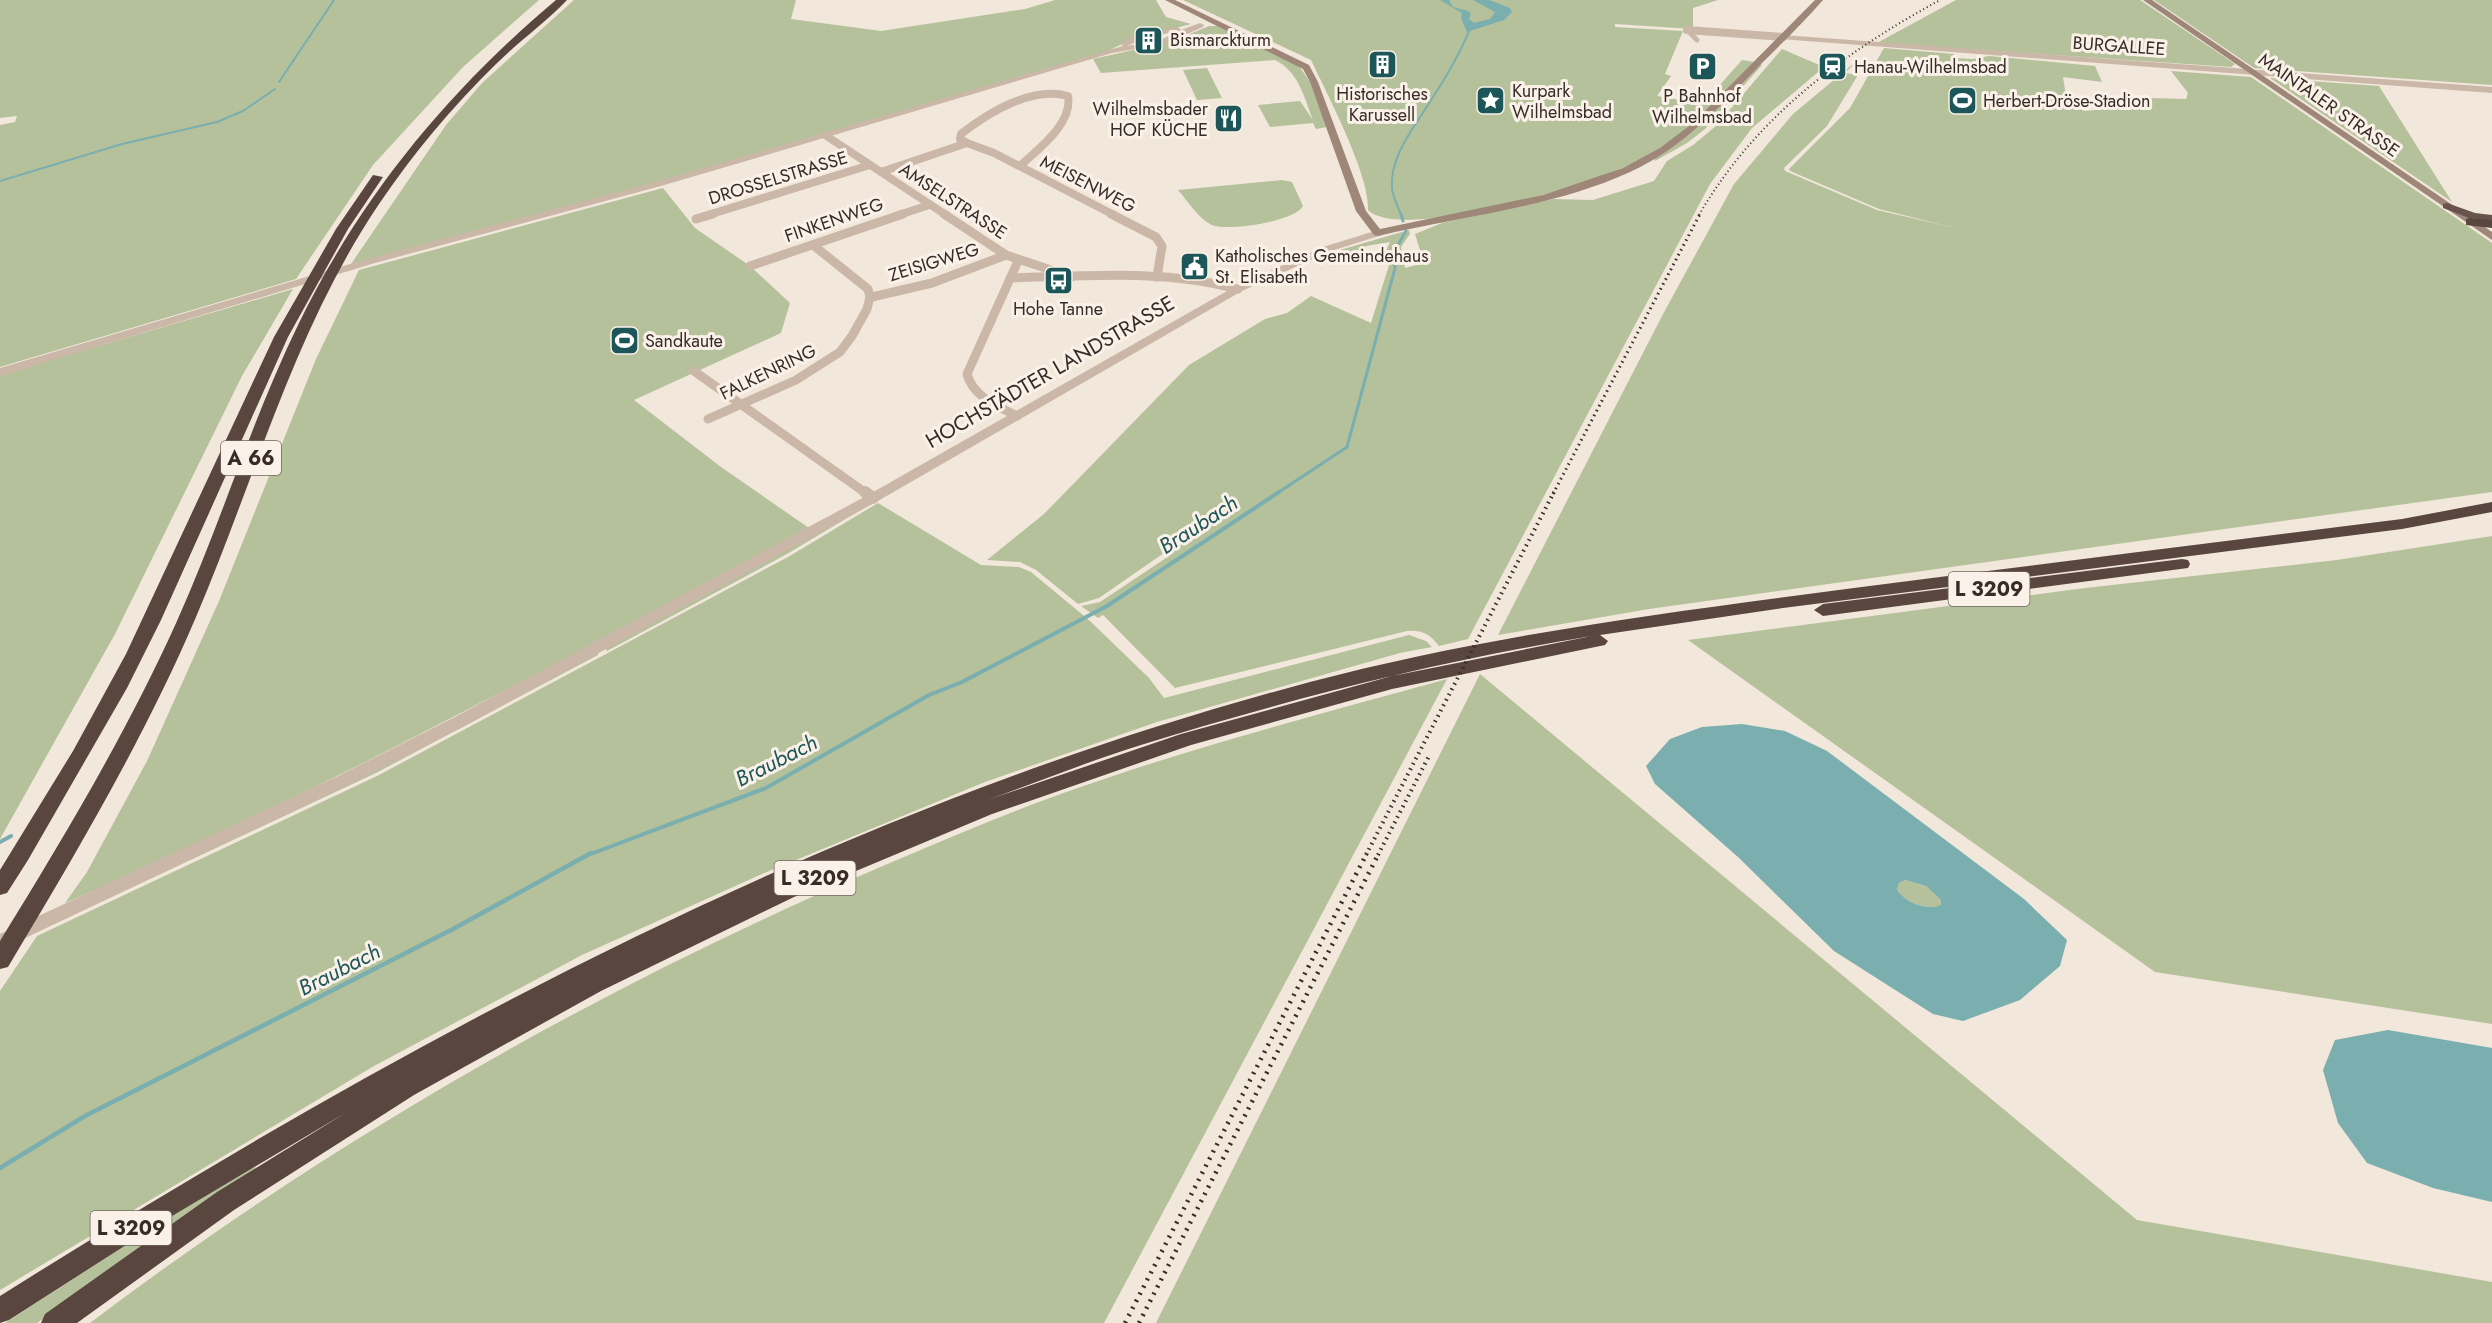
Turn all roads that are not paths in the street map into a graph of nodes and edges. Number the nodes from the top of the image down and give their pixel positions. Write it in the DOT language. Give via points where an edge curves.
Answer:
graph roads {
  1 [pos="550,0"];
  2 [pos="562,0"];
  3 [pos="1169,0"];
  4 [pos="1819,0"];
  5 [pos="2147,0"];
  6 [pos="1214,21"];
  7 [pos="1687,30"];
  8 [pos="1744,34"];
  9 [pos="1783,37"];
  10 [pos="1697,40"];
  11 [pos="1773,48"];
  12 [pos="2254,72"];
  13 [pos="2492,90"];
  14 [pos="825,135"];
  15 [pos="967,143"];
  16 [pos="870,165"];
  17 [pos="1020,166"];
  18 [pos="881,172"];
  19 [pos="929,205"];
  20 [pos="2447,206"];
  21 [pos="2492,218"];
  22 [pos="696,219"];
  23 [pos="2470,222"];
  24 [pos="2492,224"];
  25 [pos="1378,233"];
  26 [pos="2492,237"];
  27 [pos="813,245"];
  28 [pos="1006,255"];
  29 [pos="1018,261"];
  30 [pos="750,266"];
  31 [pos="1072,277"];
  32 [pos="1157,277"];
  33 [pos="1010,278"];
  34 [pos="1238,289"];
  35 [pos="872,297"];
  36 [pos="694,371"];
  37 [pos="0,372"];
  38 [pos="742,403"];
  39 [pos="1017,416"];
  40 [pos="708,419"];
  41 [pos="873,498"];
  42 [pos="2492,507"];
  43 [pos="2492,520"];
  44 [pos="1491,654"];
  45 [pos="1417,670"];
  46 [pos="0,887"];
  47 [pos="0,942"];
  48 [pos="0,960"];
  49 [pos="0,1311"];
  50 [pos="54,1323"];
  1 -- 46 [label="highway, A 66" via="474,66 427,116 346,222 306,288 264,371 122,678"];
  2 -- 48 [label="highway, A 66" via="515,39 442,114 382,191 343,253 284,374 166,663 110,774"];
  3 -- 6 [label="main road"];
  4 -- 9 [label="main road"];
  5 -- 12 [label="main road, MAINTALER STRASSE"];
  6 -- 14 [label="street" via="1162,42 1111,51"];
  6 -- 25 [label="main road" via="1294,59 1310,72 1361,211"];
  7 -- 8 [label="street, BURGALLEE"];
  7 -- 10 [label="street"];
  8 -- 9 [label="street, BURGALLEE"];
  8 -- 11 [label="street, BURGALLEE" via="1762,38"];
  9 -- 11 [label="main road"];
  9 -- 12 [label="street, BURGALLEE"];
  11 -- 25 [label="main road" via="1687,134 1638,164 1549,195"];
  12 -- 13 [label="street, BURGALLEE"];
  12 -- 20 [label="main road, MAINTALER STRASSE"];
  14 -- 16 [label="street, AMSELSTRASSE"];
  14 -- 37 [label="street" via="370,261"];
  15 -- 17 [label="street, MEISENWEG"];
  15 -- 17 [label="street" via="960,139 961,134 992,112 1047,94 1068,96 1070,105 1065,118"];
  15 -- 18 [label="street"];
  16 -- 18 [label="street, AMSELSTRASSE"];
  16 -- 22 [label="street, DROSSELSTRASSE"];
  17 -- 32 [label="street, MEISENWEG" via="1156,237 1162,246"];
  18 -- 19 [label="street, AMSELSTRASSE"];
  19 -- 27 [label="street, FINKENWEG"];
  19 -- 28 [label="street, AMSELSTRASSE"];
  20 -- 21 [label="highway"];
  20 -- 23 [label="main road, MAINTALER STRASSE"];
  21 -- 23 [label="highway"];
  23 -- 24 [label="highway"];
  23 -- 26 [label="main road, MAINTALER STRASSE"];
  25 -- 34 [label="street, HOCHSTÄDTER LANDSTRASSE" via="1326,249"];
  27 -- 30 [label="street, FINKENWEG"];
  27 -- 35 [label="street" via="865,285"];
  28 -- 29 [label="street, AMSELSTRASSE"];
  28 -- 35 [label="street, ZEISIGWEG" via="932,283"];
  29 -- 31 [label="street, AMSELSTRASSE"];
  29 -- 33 [label="street"];
  31 -- 32 [label="street, AMSELSTRASSE"];
  31 -- 33 [label="street, AMSELSTRASSE"];
  32 -- 34 [label="street, AMSELSTRASSE" via="1199,280"];
  33 -- 39 [label="street" via="968,379 977,393"];
  34 -- 39 [label="street, HOCHSTÄDTER LANDSTRASSE"];
  35 -- 38 [label="street, FALKENRING" via="853,335 836,356"];
  36 -- 38 [label="street"];
  38 -- 40 [label="street, FALKENRING"];
  38 -- 41 [label="street"];
  39 -- 41 [label="street, HOCHSTÄDTER LANDSTRASSE"];
  41 -- 47 [label="street, HOCHSTÄDTER LANDSTRASSE" via="344,780"];
  42 -- 44 [label="highway, L 3209" via="2402,524 1666,618"];
  43 -- 44 [label="highway, L 3209" via="2411,534"];
  44 -- 45 [label="highway, L 3209"];
  45 -- 49 [label="highway, L 3209" via="1219,713 1083,758 854,845 696,915 364,1089 191,1190"];
  45 -- 50 [label="highway, L 3209" via="1224,726 1057,782 847,864 726,920 532,1018 362,1114 168,1239"];
}
